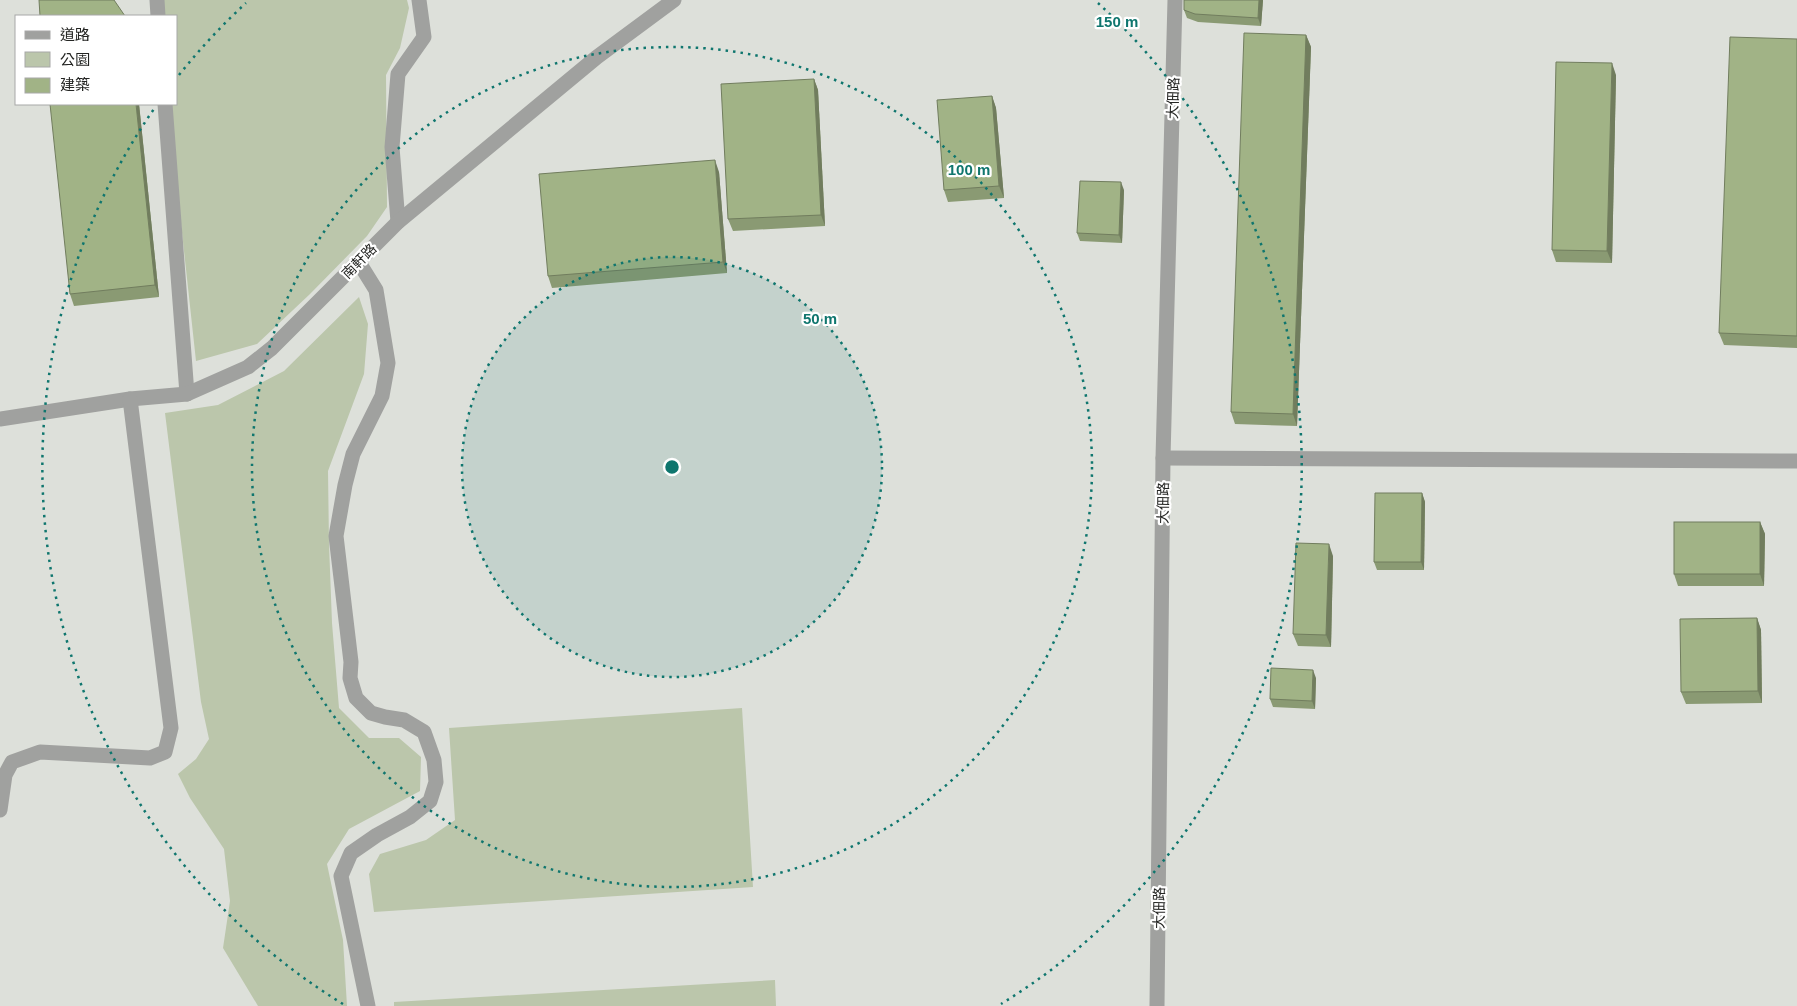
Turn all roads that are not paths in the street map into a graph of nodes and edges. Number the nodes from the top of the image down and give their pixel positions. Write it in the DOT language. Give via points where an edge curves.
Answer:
graph roads {
  1 [pos="157,0"];
  2 [pos="419,0"];
  3 [pos="674,0"];
  4 [pos="1175,0"];
  5 [pos="158,15"];
  6 [pos="165,105"];
  7 [pos="398,222"];
  8 [pos="358,262"];
  9 [pos="188,394"];
  10 [pos="130,399"];
  11 [pos="0,419"];
  12 [pos="1163,458"];
  13 [pos="1797,461"];
  14 [pos="0,810"];
  15 [pos="368,1006"];
  16 [pos="1157,1006"];
  1 -- 5 [label="street"];
  2 -- 7 [label="street" via="424,36 398,74 392,147"];
  3 -- 7 [label="street, 南軒路" via="597,57"];
  4 -- 12 [label="street, 大佃路"];
  6 -- 9 [label="street"];
  7 -- 8 [label="street, 南軒路"];
  8 -- 9 [label="street, 南軒路" via="272,348 248,367"];
  8 -- 15 [label="street" via="376,290 388,363 382,396 353,454 336,536 351,662 350,678 356,698 371,713 404,720 424,732 434,760 436,782 430,802 350,853 341,876"];
  9 -- 10 [label="street, 南軒路"];
  10 -- 11 [label="street, 南軒路"];
  10 -- 14 [label="street" via="170,728 165,752 150,758 40,752 12,762 5,775"];
  12 -- 13 [label="street"];
  12 -- 16 [label="street, 大佃路"];
}
